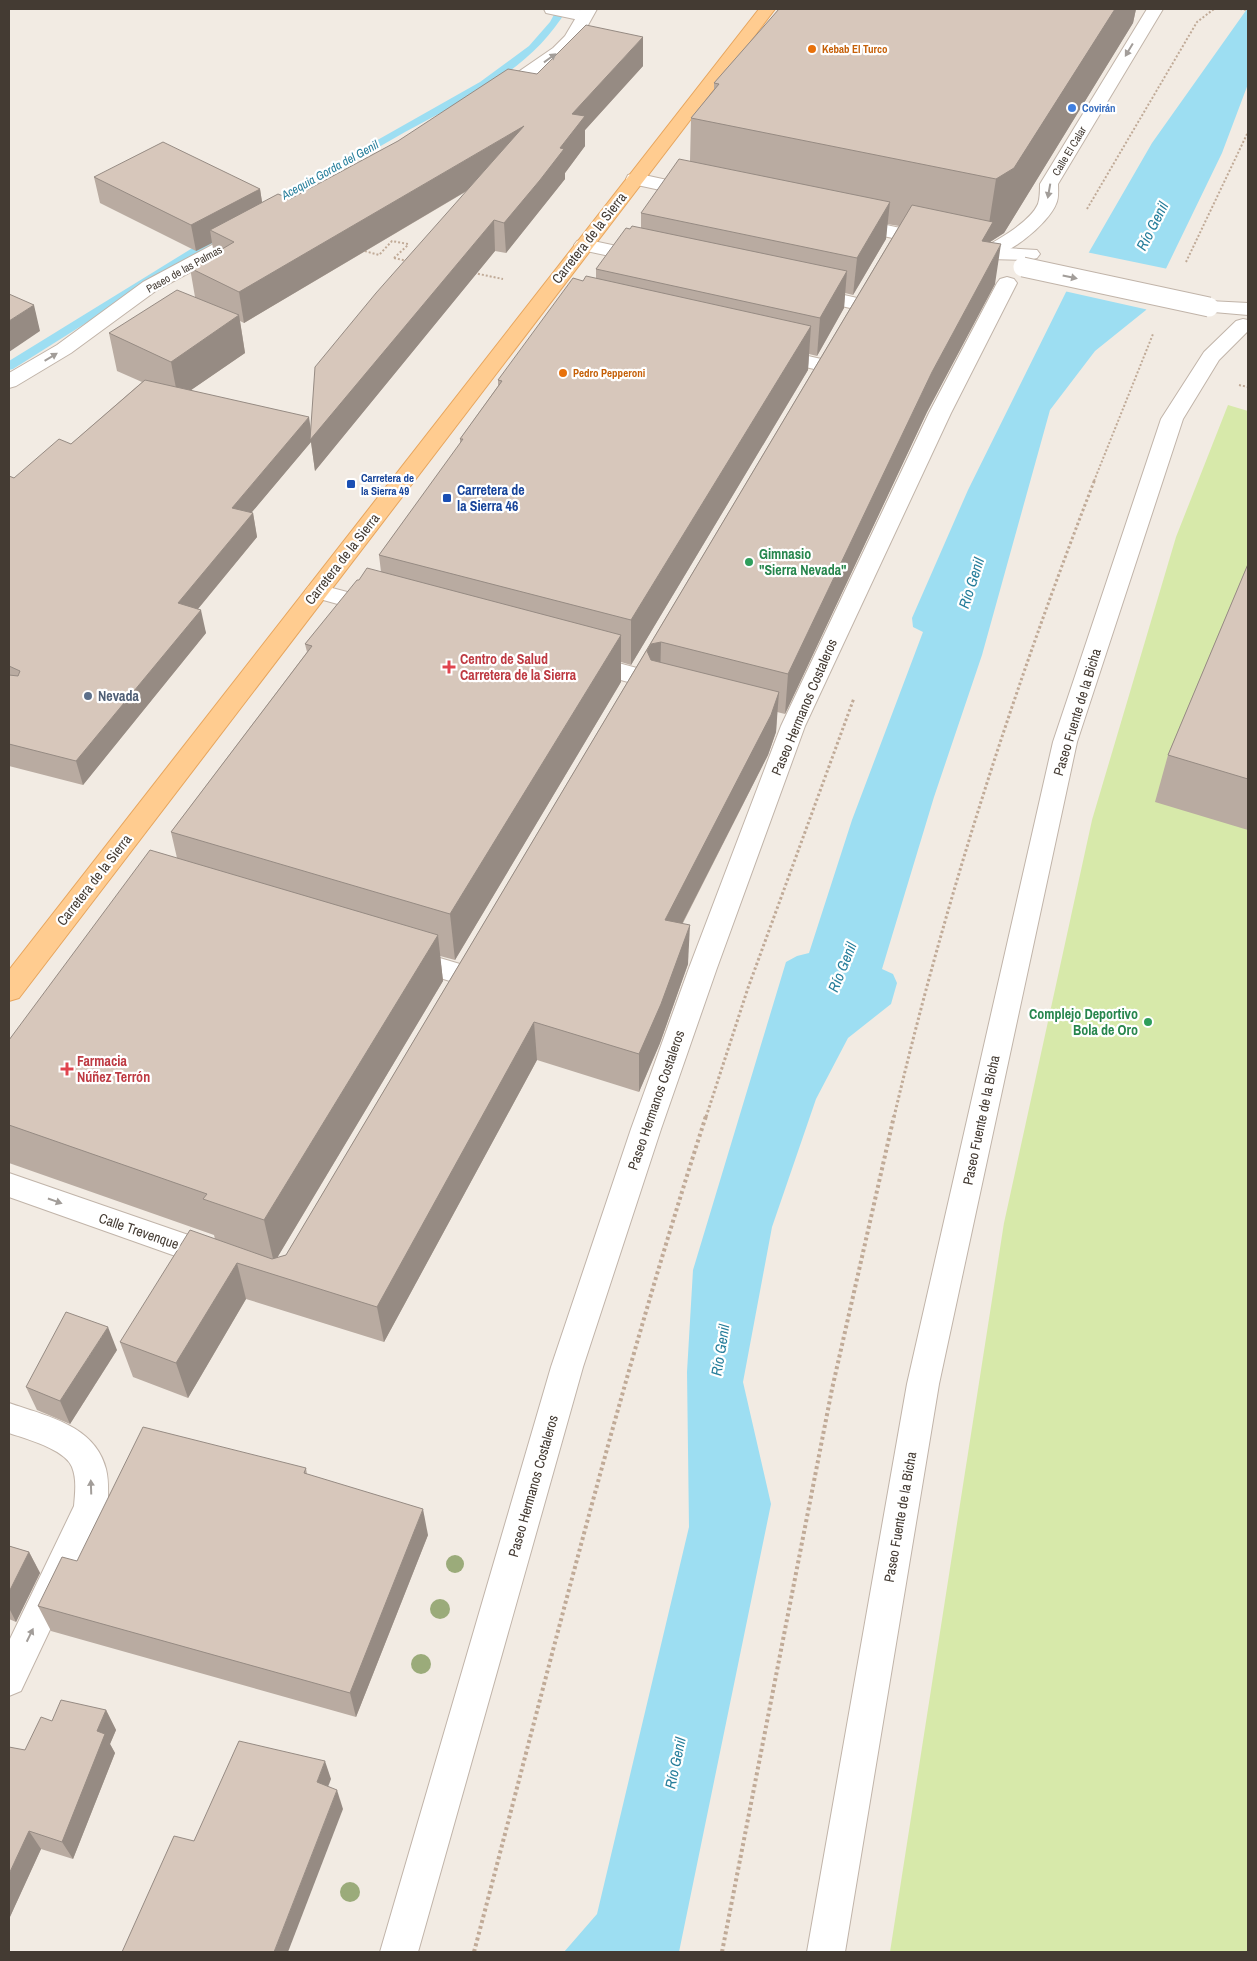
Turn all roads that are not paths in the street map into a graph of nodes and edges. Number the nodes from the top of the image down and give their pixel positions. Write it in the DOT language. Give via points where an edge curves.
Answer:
graph roads {
  1 [pos="552,9"];
  2 [pos="767,9"];
  3 [pos="1155,9"];
  4 [pos="581,12"];
  5 [pos="479,106"];
  6 [pos="635,178"];
  7 [pos="712,195"];
  8 [pos="835,220"];
  9 [pos="264,225"];
  10 [pos="584,245"];
  11 [pos="989,252"];
  12 [pos="667,262"];
  13 [pos="1020,268"];
  14 [pos="792,290"];
  15 [pos="540,302"];
  16 [pos="564,307"];
  17 [pos="1247,314"];
  18 [pos="755,350"];
  19 [pos="9,382"];
  20 [pos="317,591"];
  21 [pos="402,614"];
  22 [pos="562,656"];
  23 [pos="625,701"];
  24 [pos="384,951"];
  25 [pos="474,957"];
  26 [pos="9,990"];
  27 [pos="9,1185"];
  28 [pos="235,1264"];
  29 [pos="9,1418"];
  30 [pos="9,1679"];
  31 [pos="399,1952"];
  32 [pos="826,1952"];
  1 -- 4 [label="street"];
  2 -- 6 [label="main road, Carretera de la Sierra"];
  3 -- 11 [label="street, Calle El Calar, one-way" via="1049,184 1047,203 1042,213 1010,241"];
  5 -- 4 [label="street, one-way" via="559,52 572,38"];
  6 -- 7 [label="street"];
  6 -- 10 [label="main road, Carretera de la Sierra"];
  8 -- 11 [label="street" via="895,245"];
  19 -- 9 [label="street, Paseo de las Palmas, one-way" via="64,349 150,286"];
  10 -- 12 [label="street"];
  10 -- 15 [label="main road, Carretera de la Sierra"];
  11 -- 13 [label="street"];
  13 -- 17 [label="street, bridge" via="1212,300"];
  13 -- 31 [label="street, Paseo Hermanos Costaleros" via="940,413 781,723 703,968 567,1367"];
  14 -- 18 [label="street" via="864,296 818,375"];
  15 -- 16 [label="street"];
  15 -- 20 [label="main road, Carretera de la Sierra"];
  17 -- 32 [label="street, Paseo Fuente de la Bicha" via="1211,356 1172,419 1065,742 923,1384"];
  20 -- 21 [label="street"];
  20 -- 26 [label="main road, Carretera de la Sierra"];
  22 -- 23 [label="street" via="644,668"];
  24 -- 25 [label="street" via="452,981"];
  27 -- 28 [label="street, Calle Trevenque, one-way"];
  30 -- 29 [label="street, one-way" via="91,1507 91,1479 85,1457 73,1443"];
}
